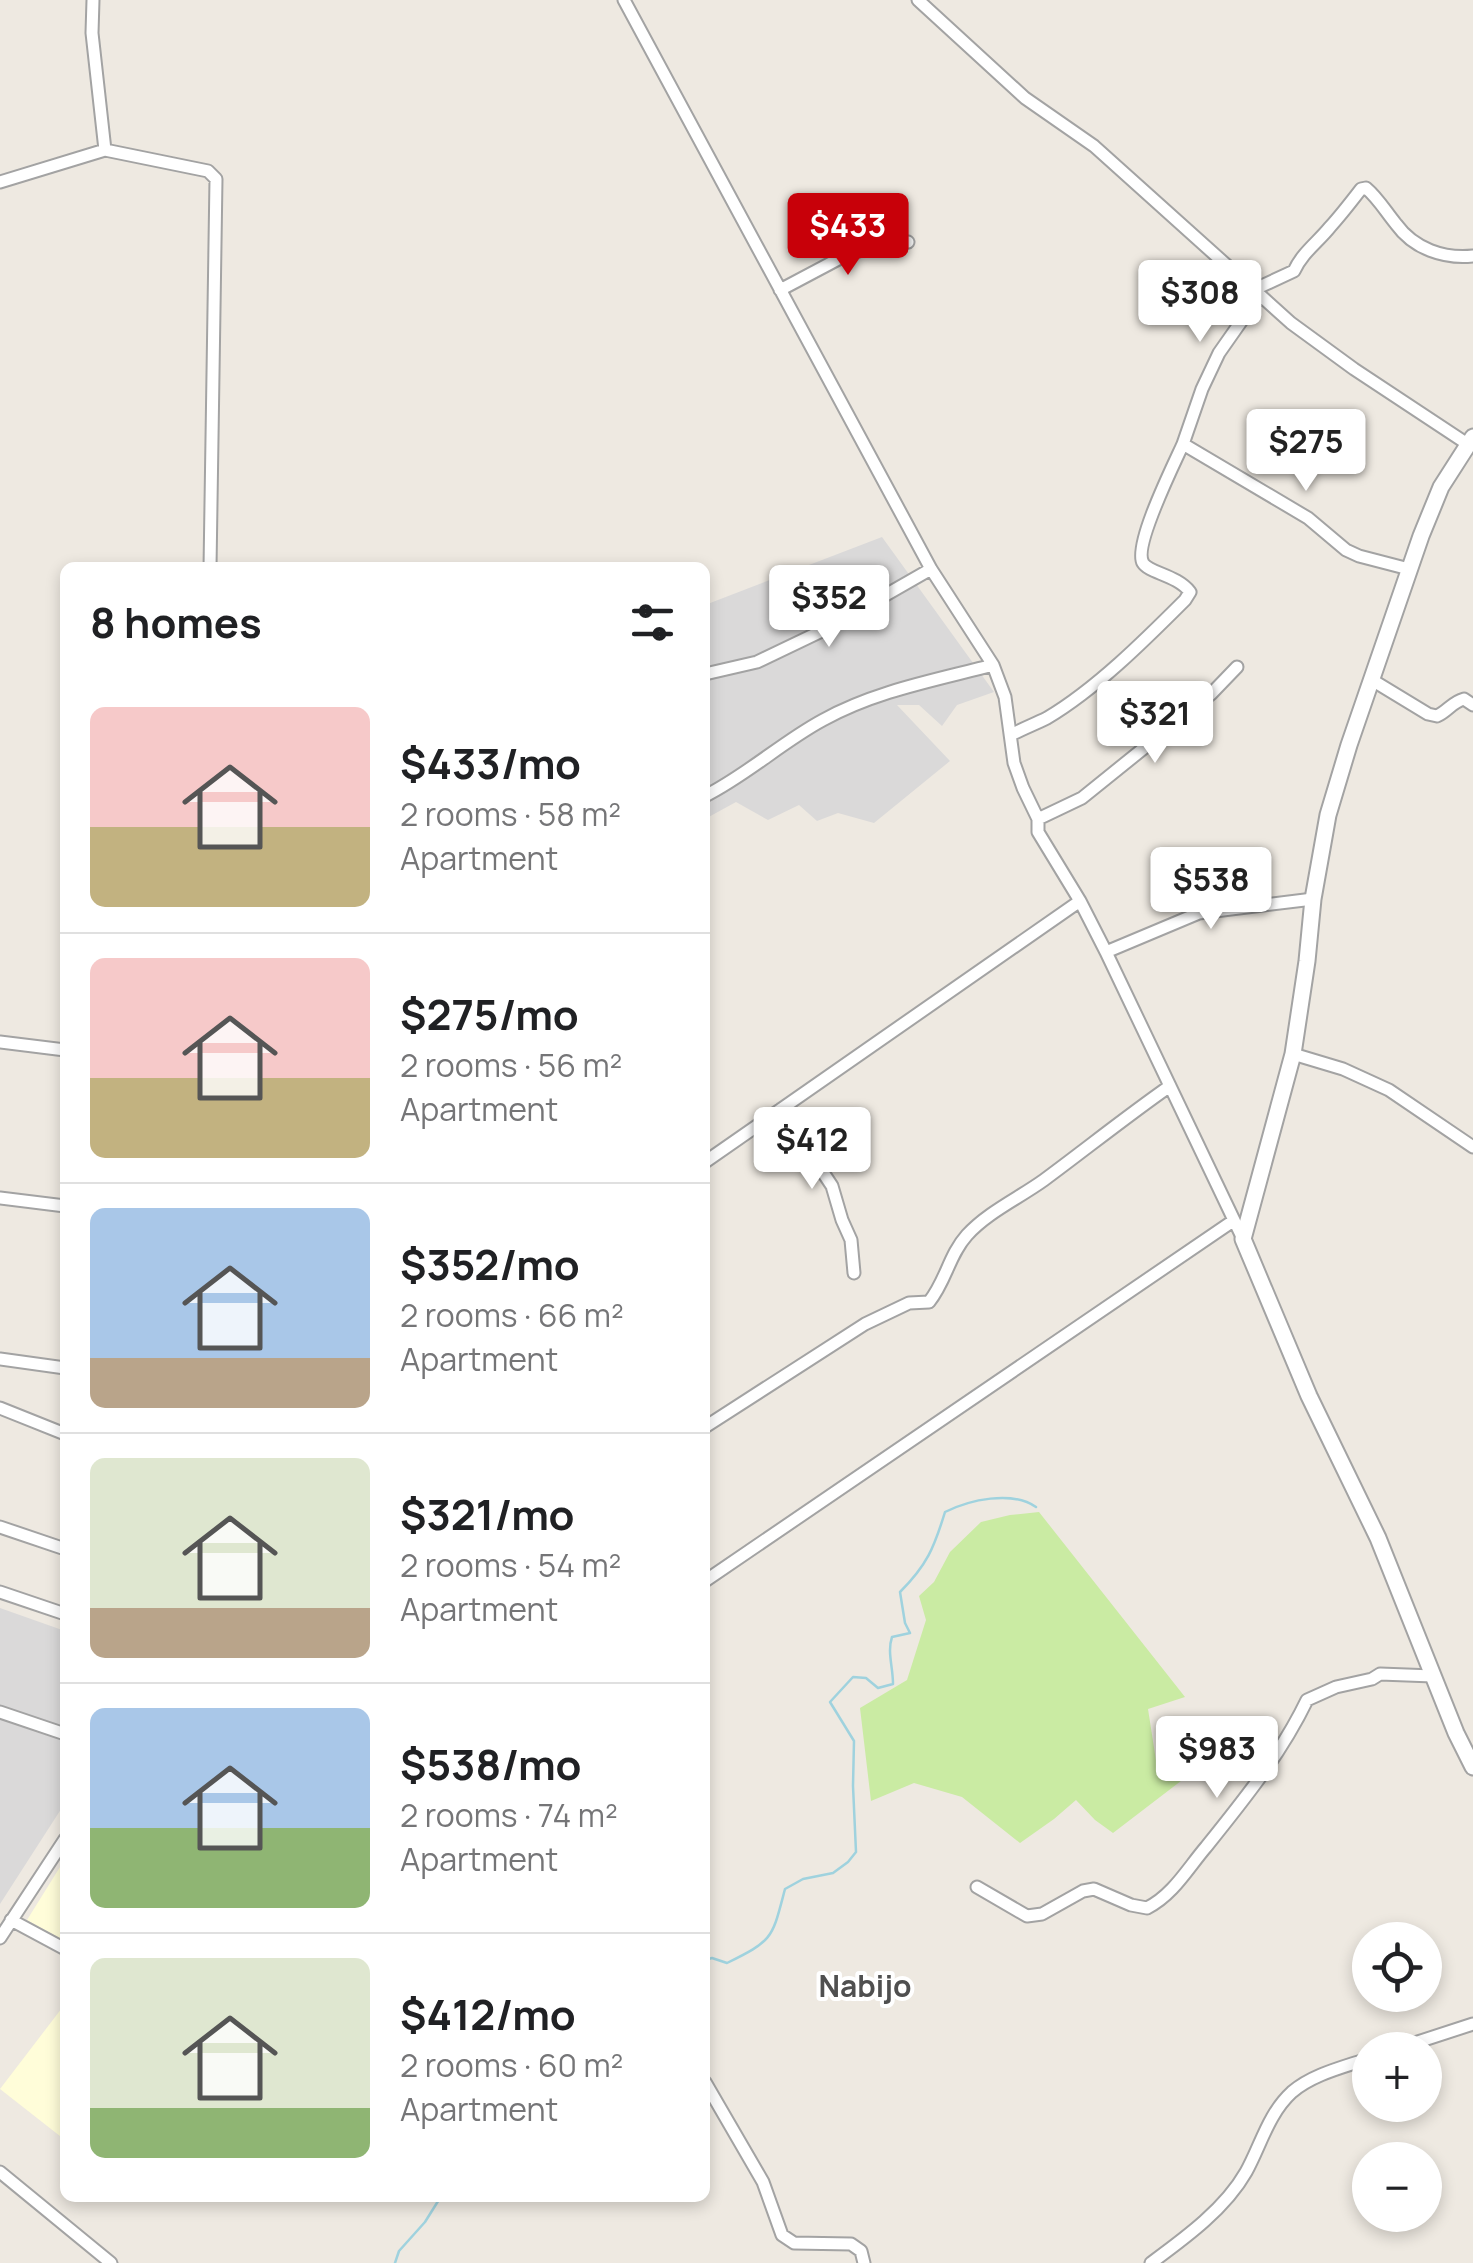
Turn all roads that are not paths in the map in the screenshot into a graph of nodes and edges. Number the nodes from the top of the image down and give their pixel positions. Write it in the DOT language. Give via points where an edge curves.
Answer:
graph roads {
  1 [pos="93,0"];
  2 [pos="624,0"];
  3 [pos="918,0"];
  4 [pos="105,150"];
  5 [pos="0,182"];
  6 [pos="908,242"];
  7 [pos="1473,256"];
  8 [pos="780,290"];
  9 [pos="1256,293"];
  10 [pos="1471,441"];
  11 [pos="1183,444"];
  12 [pos="210,562"];
  13 [pos="930,569"];
  14 [pos="1409,569"];
  15 [pos="993,665"];
  16 [pos="1237,667"];
  17 [pos="710,673"];
  18 [pos="1372,680"];
  19 [pos="1473,704"];
  20 [pos="1011,734"];
  21 [pos="710,793"];
  22 [pos="1038,819"];
  23 [pos="1312,900"];
  24 [pos="1080,901"];
  25 [pos="1106,952"];
  26 [pos="0,1042"];
  27 [pos="60,1049"];
  28 [pos="1294,1054"];
  29 [pos="1170,1086"];
  30 [pos="781,1109"];
  31 [pos="1473,1147"];
  32 [pos="710,1159"];
  33 [pos="0,1198"];
  34 [pos="60,1205"];
  35 [pos="1233,1221"];
  36 [pos="1244,1239"];
  37 [pos="854,1273"];
  38 [pos="0,1359"];
  39 [pos="60,1367"];
  40 [pos="0,1408"];
  41 [pos="710,1423"];
  42 [pos="60,1432"];
  43 [pos="0,1527"];
  44 [pos="60,1547"];
  45 [pos="710,1578"];
  46 [pos="0,1592"];
  47 [pos="60,1612"];
  48 [pos="1433,1676"];
  49 [pos="0,1712"];
  50 [pos="60,1732"];
  51 [pos="1473,1767"];
  52 [pos="60,1846"];
  53 [pos="977,1887"];
  54 [pos="11,1920"];
  55 [pos="0,1938"];
  56 [pos="60,1947"];
  57 [pos="1473,2024"];
  58 [pos="1442,2034"];
  59 [pos="1352,2065"];
  60 [pos="710,2091"];
  61 [pos="0,2172"];
  62 [pos="111,2263"];
  63 [pos="864,2263"];
  64 [pos="1152,2263"];
  1 -- 4 [label="street"];
  2 -- 8 [label="street"];
  3 -- 9 [label="street"];
  4 -- 5 [label="street"];
  4 -- 12 [label="street" via="208,171 216,179"];
  6 -- 8 [label="street" via="846,256"];
  7 -- 9 [label="street" via="1426,250 1366,188 1294,271"];
  8 -- 13 [label="street"];
  9 -- 10 [label="street" via="1354,370"];
  9 -- 11 [label="street" via="1219,353"];
  10 -- 14 [label="street" via="1441,486"];
  11 -- 14 [label="street" via="1308,518 1346,550"];
  11 -- 20 [label="street" via="1141,552 1146,567 1186,586 1186,600 1068,703"];
  13 -- 15 [label="street"];
  13 -- 17 [label="street" via="756,662"];
  14 -- 18 [label="street"];
  15 -- 20 [label="street"];
  15 -- 21 [label="street" via="843,710"];
  16 -- 22 [label="street" via="1082,798"];
  18 -- 19 [label="street" via="1428,714 1437,716 1464,699"];
  18 -- 23 [label="street" via="1328,815"];
  20 -- 22 [label="street" via="1022,788"];
  22 -- 24 [label="street" via="1043,843"];
  23 -- 25 [label="street" via="1199,912"];
  23 -- 28 [label="street"];
  24 -- 25 [label="street"];
  24 -- 30 [label="street"];
  25 -- 29 [label="street"];
  26 -- 27 [label="street"];
  28 -- 31 [label="street" via="1390,1090"];
  28 -- 36 [label="street"];
  29 -- 35 [label="street"];
  29 -- 41 [label="street" via="967,1235 929,1302 910,1303 865,1324"];
  30 -- 32 [label="street"];
  30 -- 37 [label="street" via="832,1186 851,1240"];
  33 -- 34 [label="street"];
  35 -- 36 [label="street"];
  35 -- 45 [label="street"];
  36 -- 48 [label="street"];
  38 -- 39 [label="street"];
  40 -- 42 [label="street"];
  43 -- 44 [label="street"];
  46 -- 47 [label="street"];
  48 -- 51 [label="street"];
  48 -- 53 [label="street" via="1380,1674 1307,1700 1242,1803 1168,1894 1148,1908 1094,1889 1035,1917"];
  49 -- 50 [label="street"];
  52 -- 54 [label="street"];
  54 -- 55 [label="street"];
  54 -- 56 [label="street"];
  57 -- 58 [label="street"];
  59 -- 64 [label="street" via="1292,2092 1226,2198"];
  60 -- 63 [label="street" via="763,2182 782,2235 794,2243 851,2244"];
  61 -- 62 [label="street"];
}
